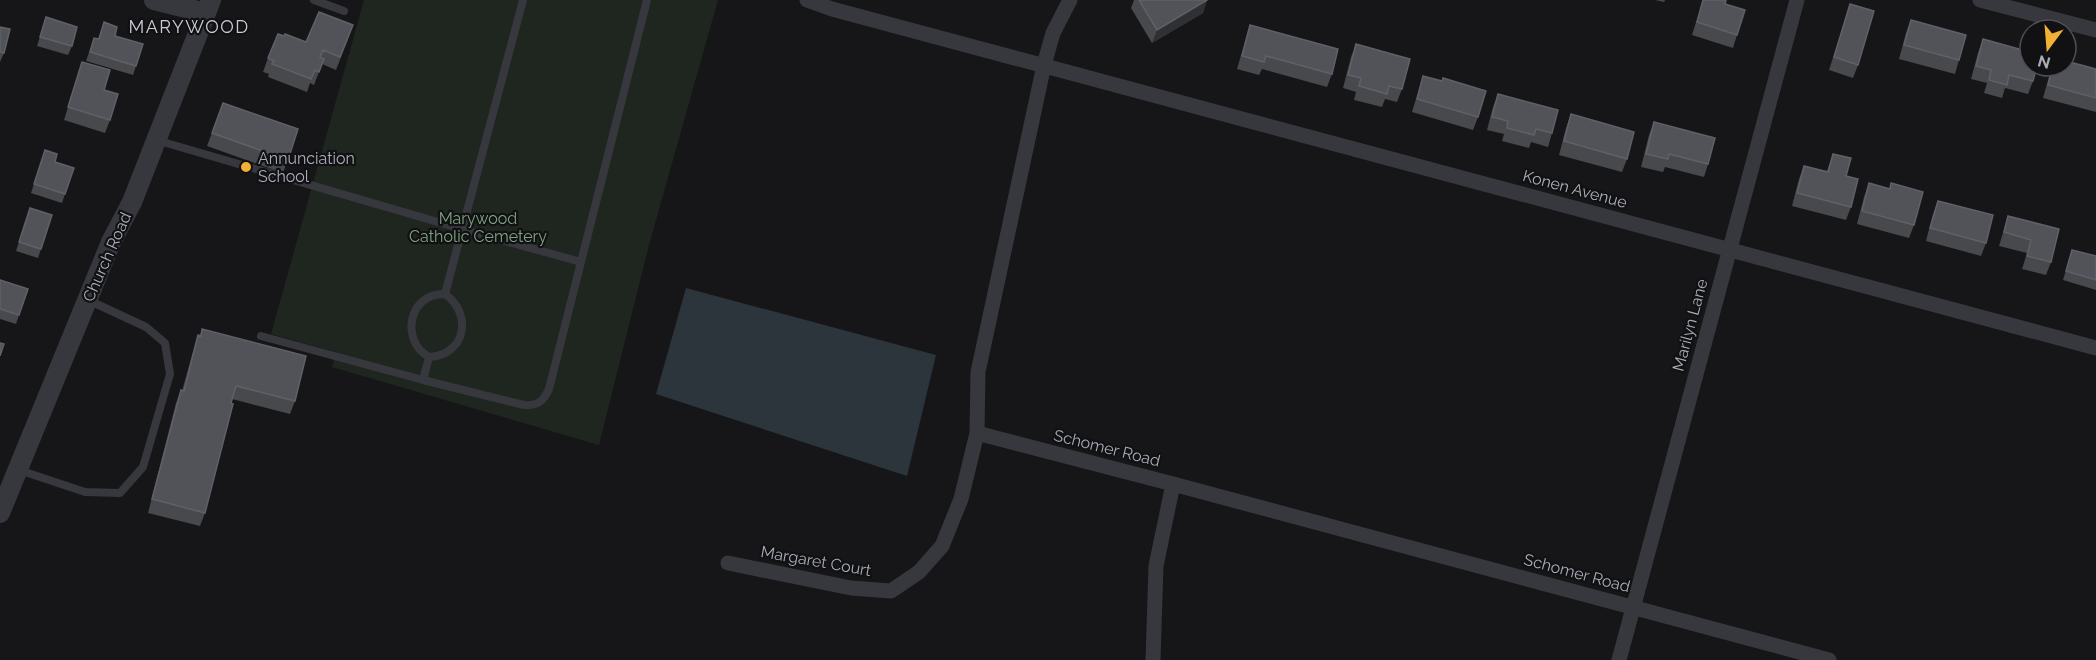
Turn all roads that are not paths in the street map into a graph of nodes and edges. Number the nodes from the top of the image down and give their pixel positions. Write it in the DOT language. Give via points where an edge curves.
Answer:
graph roads {
  1 [pos="154,0"];
  2 [pos="314,0"];
  3 [pos="523,0"];
  4 [pos="648,0"];
  5 [pos="807,0"];
  6 [pos="1070,0"];
  7 [pos="1797,0"];
  8 [pos="1980,0"];
  9 [pos="208,7"];
  10 [pos="344,11"];
  11 [pos="2096,30"];
  12 [pos="1044,65"];
  13 [pos="155,140"];
  14 [pos="462,229"];
  15 [pos="1728,249"];
  16 [pos="581,262"];
  17 [pos="445,294"];
  18 [pos="87,300"];
  19 [pos="261,336"];
  20 [pos="2096,348"];
  21 [pos="429,357"];
  22 [pos="423,380"];
  23 [pos="977,433"];
  24 [pos="17,470"];
  25 [pos="1173,484"];
  26 [pos="0,513"];
  27 [pos="728,563"];
  28 [pos="1634,607"];
  29 [pos="1153,660"];
  30 [pos="1619,660"];
  31 [pos="1828,660"];
  1 -- 9 [label="street"];
  2 -- 10 [label="lane"];
  3 -- 14 [label="lane"];
  4 -- 16 [label="lane"];
  5 -- 12 [label="street"];
  6 -- 12 [label="street" via="1053,33"];
  7 -- 15 [label="street, Marilyn Lane"];
  8 -- 11 [label="street"];
  9 -- 13 [label="street, Church Road"];
  12 -- 15 [label="street, Konen Avenue"];
  12 -- 23 [label="street" via="978,372"];
  13 -- 14 [label="lane"];
  13 -- 18 [label="street, Church Road" via="132,202"];
  14 -- 16 [label="lane"];
  14 -- 17 [label="lane"];
  15 -- 20 [label="street, Konen Avenue"];
  15 -- 28 [label="street, Marilyn Lane"];
  16 -- 22 [label="lane" via="549,389 539,403 524,405"];
  17 -- 21 [label="lane" via="459,310 462,330 459,341 445,355"];
  17 -- 21 [label="lane" via="424,299 412,317 414,338"];
  18 -- 24 [label="street, Church Road"];
  18 -- 24 [label="lane" via="146,327 165,343 170,374 143,467 120,494 85,492"];
  19 -- 22 [label="lane"];
  21 -- 22 [label="lane"];
  23 -- 25 [label="street, Schomer Road"];
  23 -- 27 [label="street, Margaret Court" via="961,499 942,546 919,572 891,591 851,588"];
  24 -- 26 [label="street, Church Road"];
  25 -- 28 [label="street, Schomer Road"];
  25 -- 29 [label="street" via="1156,566"];
  28 -- 30 [label="street, Marilyn Lane"];
  28 -- 31 [label="street, Schomer Road"];
}
